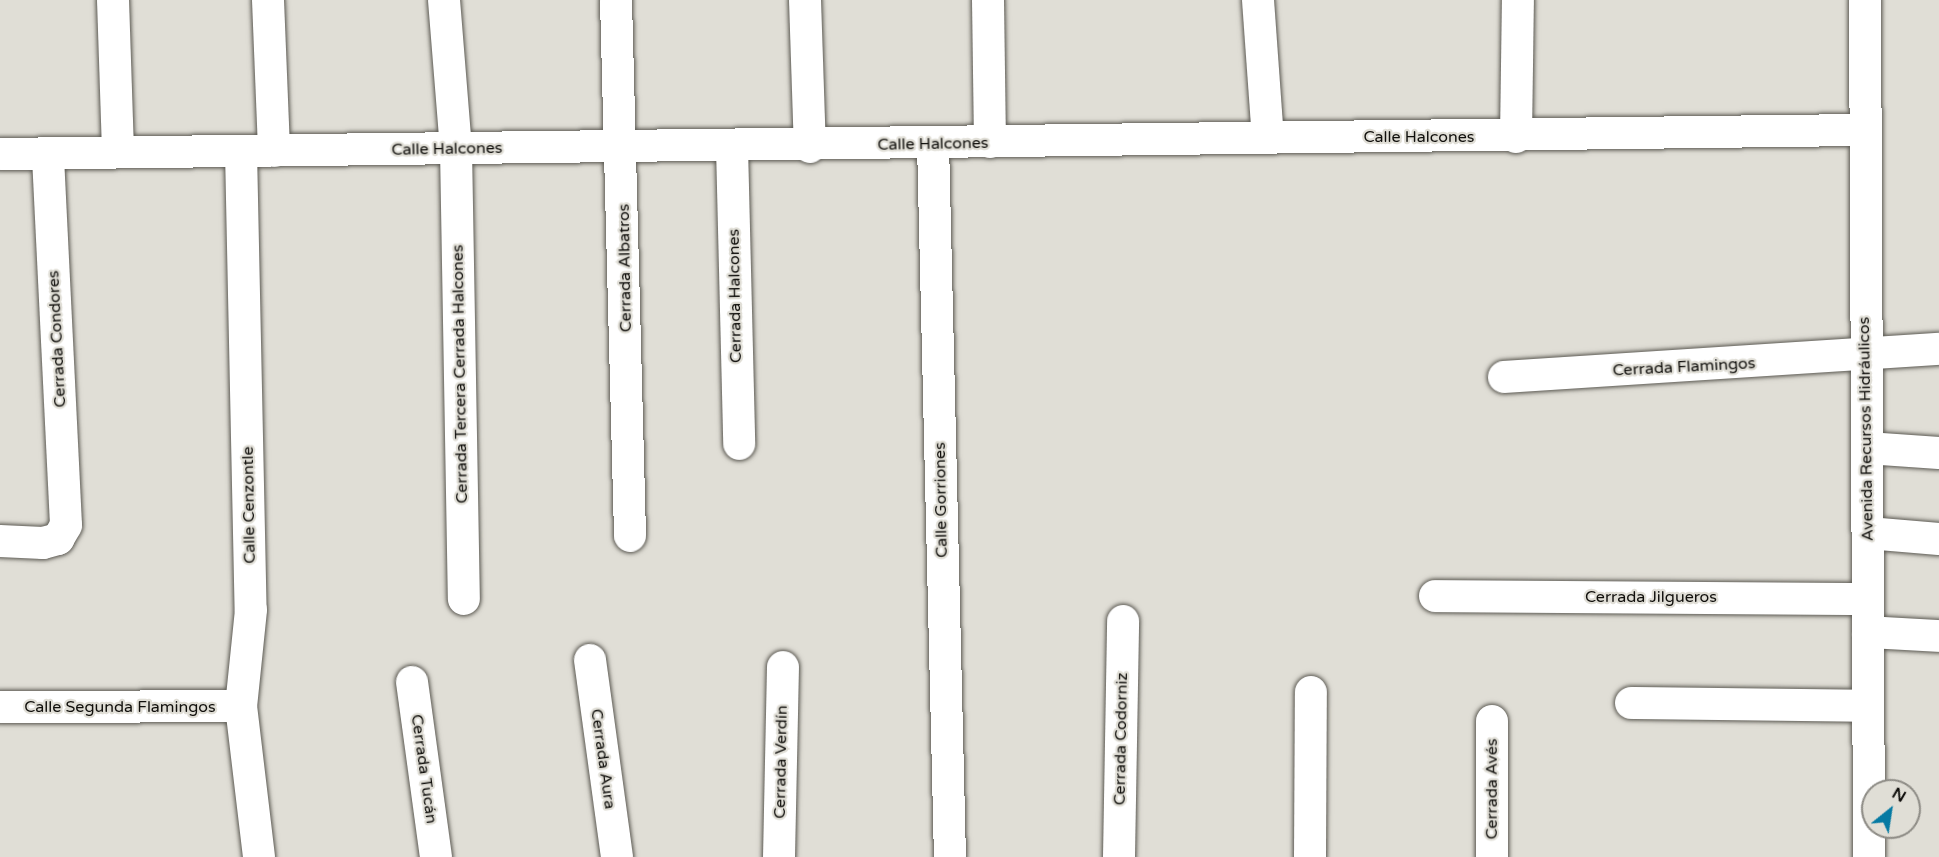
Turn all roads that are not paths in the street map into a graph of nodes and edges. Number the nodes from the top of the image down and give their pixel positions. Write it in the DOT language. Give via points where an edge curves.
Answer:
graph roads {
  1 [pos="113,0"];
  2 [pos="268,0"];
  3 [pos="444,0"];
  4 [pos="615,0"];
  5 [pos="805,0"];
  6 [pos="988,0"];
  7 [pos="1258,0"];
  8 [pos="1518,0"];
  9 [pos="1865,0"];
  10 [pos="1865,130"];
  11 [pos="1516,136"];
  12 [pos="1268,138"];
  13 [pos="990,142"];
  14 [pos="933,143"];
  15 [pos="622,147"];
  16 [pos="732,147"];
  17 [pos="810,147"];
  18 [pos="456,149"];
  19 [pos="242,151"];
  20 [pos="274,151"];
  21 [pos="118,152"];
  22 [pos="0,154"];
  23 [pos="48,154"];
  24 [pos="1939,349"];
  25 [pos="1864,357"];
  26 [pos="1504,377"];
  27 [pos="739,444"];
  28 [pos="1867,448"];
  29 [pos="1939,453"];
  30 [pos="1868,533"];
  31 [pos="630,536"];
  32 [pos="1939,539"];
  33 [pos="0,541"];
  34 [pos="1435,596"];
  35 [pos="464,599"];
  36 [pos="1868,599"];
  37 [pos="1123,621"];
  38 [pos="1868,632"];
  39 [pos="1939,636"];
  40 [pos="590,660"];
  41 [pos="783,666"];
  42 [pos="412,682"];
  43 [pos="1311,692"];
  44 [pos="1631,703"];
  45 [pos="241,706"];
  46 [pos="1868,706"];
  47 [pos="0,707"];
  48 [pos="1492,721"];
  49 [pos="259,857"];
  50 [pos="435,857"];
  51 [pos="617,857"];
  52 [pos="779,857"];
  53 [pos="950,857"];
  54 [pos="1119,857"];
  55 [pos="1310,857"];
  56 [pos="1492,857"];
  57 [pos="1869,857"];
  1 -- 21 [label="street"];
  2 -- 20 [label="street"];
  3 -- 18 [label="street, Cerrada Tercera Cerrada Halcones"];
  4 -- 15 [label="street, Cerrada Albatros"];
  5 -- 17 [label="street"];
  6 -- 13 [label="street"];
  7 -- 12 [label="street"];
  8 -- 11 [label="street"];
  9 -- 10 [label="street, Avenida Recursos Hidráulicos"];
  10 -- 11 [label="street, Calle Halcones"];
  10 -- 25 [label="street, Avenida Recursos Hidráulicos"];
  11 -- 12 [label="street, Calle Halcones"];
  12 -- 13 [label="street, Calle Halcones"];
  13 -- 14 [label="street, Calle Halcones"];
  14 -- 17 [label="street, Calle Halcones"];
  14 -- 53 [label="street, Calle Gorriones"];
  15 -- 16 [label="street, Calle Halcones"];
  15 -- 18 [label="street, Calle Halcones"];
  15 -- 31 [label="street, Cerrada Albatros"];
  16 -- 17 [label="street, Calle Halcones"];
  16 -- 27 [label="street, Cerrada Halcones"];
  18 -- 20 [label="street, Calle Halcones"];
  18 -- 35 [label="street, Cerrada Tercera Cerrada Halcones"];
  19 -- 20 [label="street, Calle Halcones"];
  19 -- 21 [label="street, Calle Halcones"];
  19 -- 45 [label="street, Calle Cenzontle" via="251,610"];
  21 -- 23 [label="street, Calle Halcones"];
  22 -- 23 [label="street, Calle Halcones"];
  23 -- 33 [label="street, Cerrada Condores" via="66,525 58,539 43,543"];
  24 -- 25 [label="street, Cerrada Flamingos"];
  25 -- 26 [label="street, Cerrada Flamingos"];
  25 -- 28 [label="street, Avenida Recursos Hidráulicos"];
  28 -- 29 [label="street"];
  28 -- 30 [label="street, Avenida Recursos Hidráulicos"];
  30 -- 32 [label="street"];
  30 -- 36 [label="street, Avenida Recursos Hidráulicos"];
  34 -- 36 [label="street, Cerrada Jilgueros"];
  36 -- 38 [label="street, Avenida Recursos Hidráulicos"];
  37 -- 54 [label="street, Cerrada Codorniz"];
  38 -- 39 [label="street"];
  38 -- 46 [label="street, Avenida Recursos Hidráulicos"];
  40 -- 51 [label="street, Cerrada Aura"];
  41 -- 52 [label="street, Cerrada Verdín"];
  42 -- 50 [label="street, Cerrada Tucán"];
  43 -- 55 [label="street"];
  44 -- 46 [label="street"];
  45 -- 47 [label="street, Calle Segunda Flamingos"];
  45 -- 49 [label="street, Calle Cenzontle"];
  46 -- 57 [label="street, Avenida Recursos Hidráulicos"];
  48 -- 56 [label="street, Cerrada Avés"];
}
